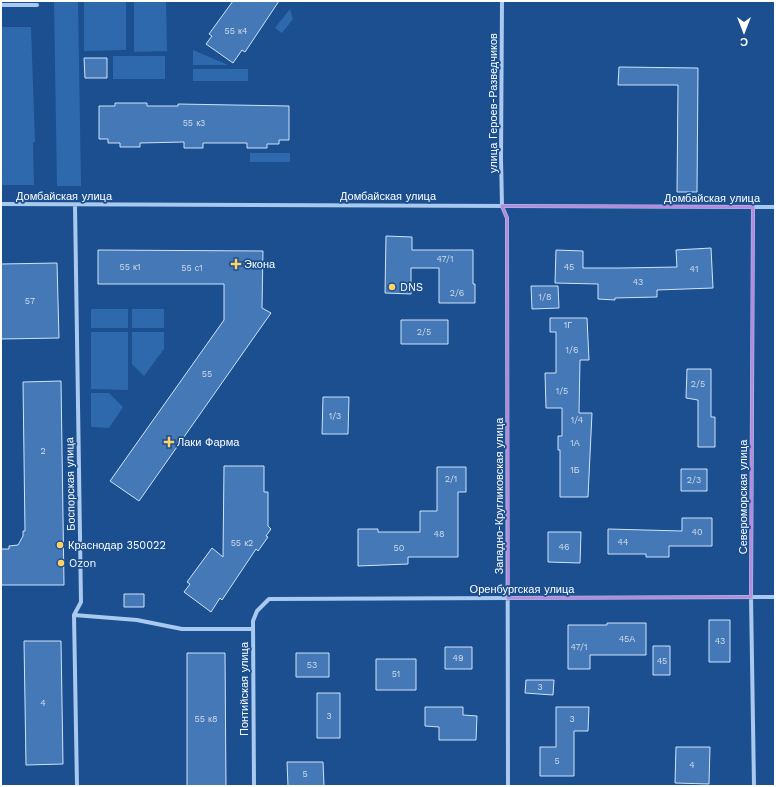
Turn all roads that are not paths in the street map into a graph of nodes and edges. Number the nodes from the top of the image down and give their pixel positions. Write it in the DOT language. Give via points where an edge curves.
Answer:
graph roads {
  1 [pos="502,1"];
  2 [pos="37,5"];
  3 [pos="1,6"];
  4 [pos="1,204"];
  5 [pos="75,205"];
  6 [pos="502,206"];
  7 [pos="753,207"];
  8 [pos="775,208"];
  9 [pos="751,597"];
  10 [pos="775,597"];
  11 [pos="508,598"];
  12 [pos="269,599"];
  13 [pos="74,615"];
  14 [pos="253,629"];
  15 [pos="76,786"];
  16 [pos="254,786"];
  17 [pos="508,786"];
  18 [pos="754,786"];
  1 -- 6 [label="street, улица Героев-Разведчиков"];
  2 -- 3 [label="street"];
  4 -- 5 [label="street, Домбайская улица"];
  5 -- 6 [label="street, Домбайская улица"];
  5 -- 13 [label="street, Боспорская улица" via="81,602"];
  6 -- 7 [label="street, Домбайская улица"];
  6 -- 11 [label="street, Западно-Кругликовская улица" via="507,218"];
  7 -- 8 [label="street, Домбайская улица"];
  7 -- 9 [label="street, Североморская улица"];
  9 -- 10 [label="street, Оренбургская улица"];
  9 -- 11 [label="street, Оренбургская улица"];
  9 -- 18 [label="street, Североморская улица"];
  11 -- 12 [label="street, Оренбургская улица"];
  11 -- 17 [label="street, Западно-Кругликовская улица"];
  12 -- 14 [label="street, Понтийская улица" via="254,615"];
  13 -- 14 [label="street" via="137,620 182,629"];
  13 -- 15 [label="street, Боспорская улица"];
  14 -- 16 [label="street, Понтийская улица"];
}
